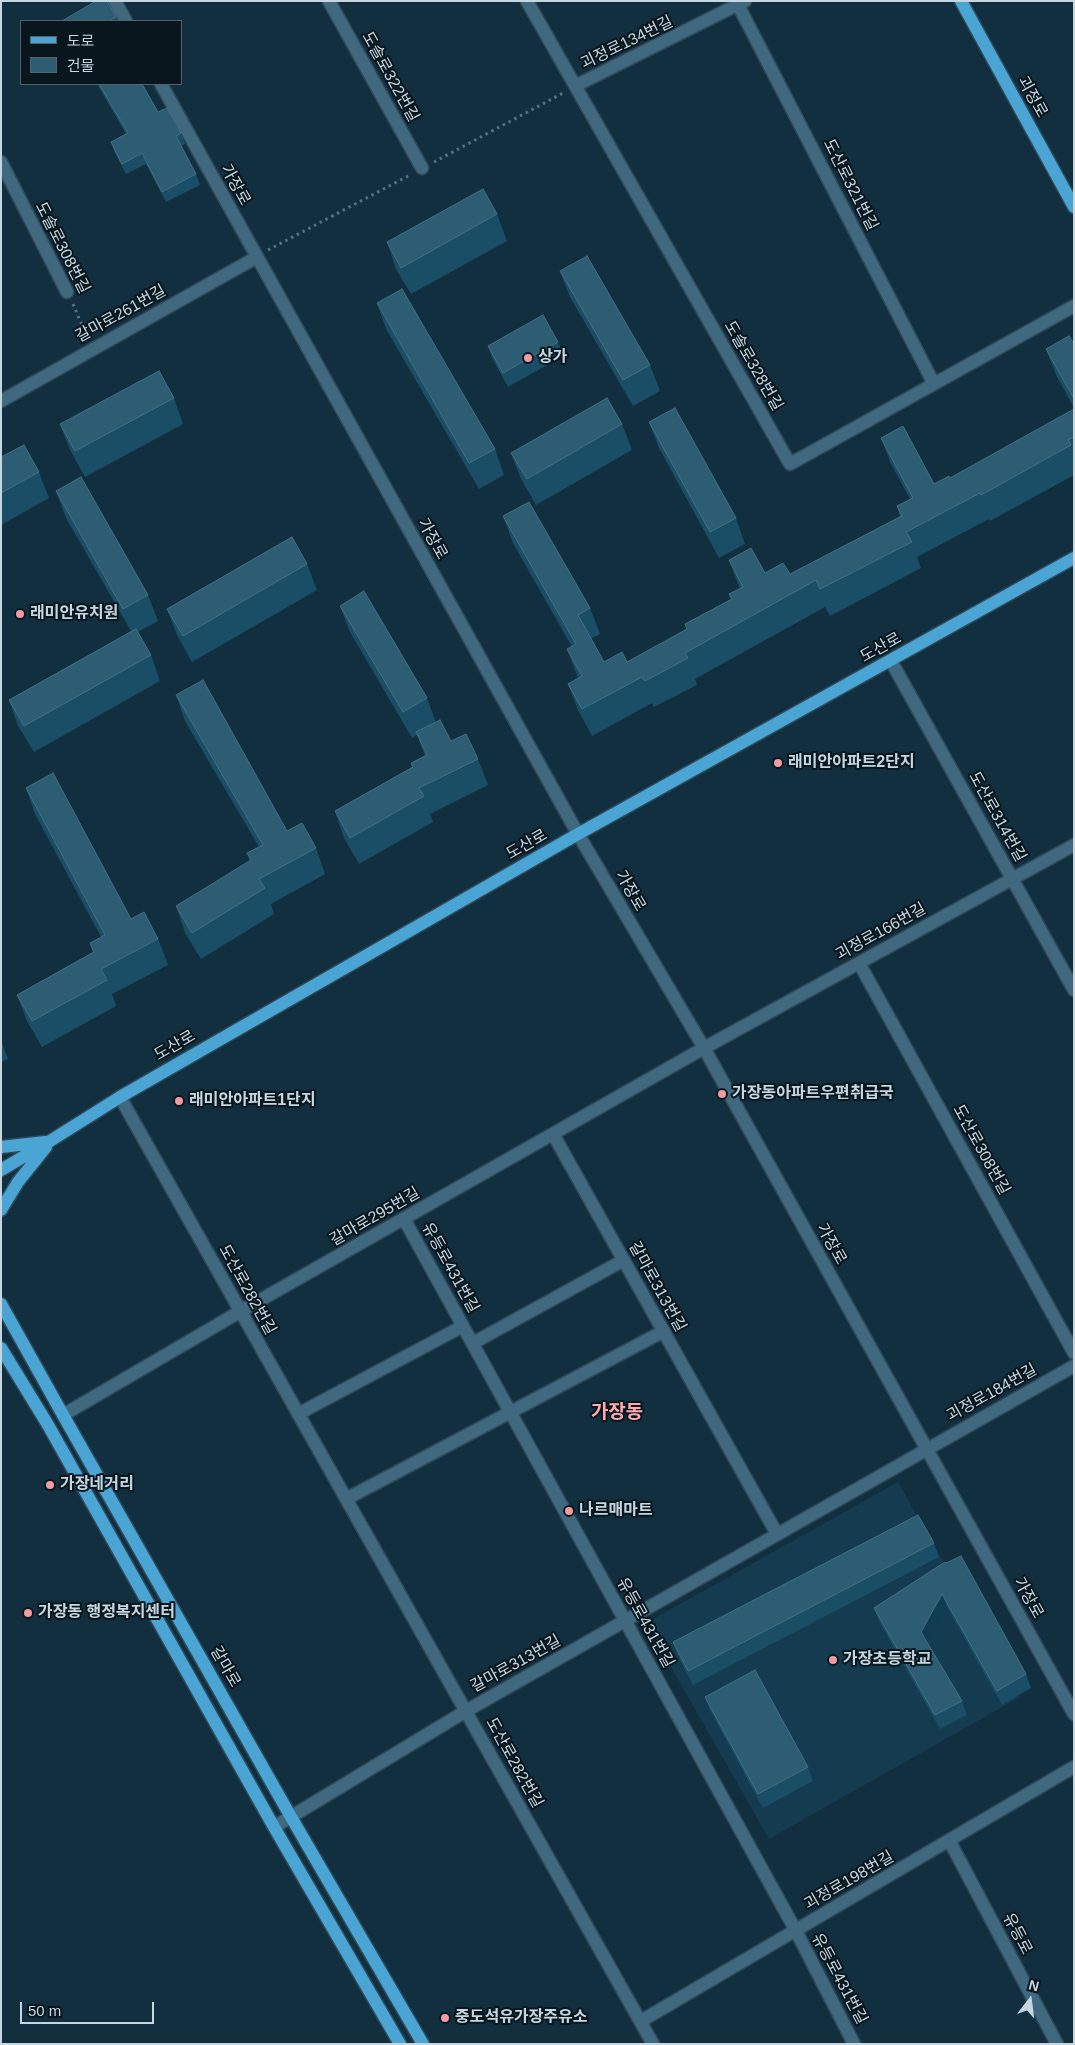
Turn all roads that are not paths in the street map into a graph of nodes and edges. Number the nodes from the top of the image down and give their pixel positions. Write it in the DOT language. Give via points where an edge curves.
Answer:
graph roads {
  1 [pos="115,1"];
  2 [pos="329,1"];
  3 [pos="527,1"];
  4 [pos="961,1"];
  5 [pos="740,3"];
  6 [pos="125,20"];
  7 [pos="162,85"];
  8 [pos="575,86"];
  9 [pos="1,162"];
  10 [pos="422,168"];
  11 [pos="1074,207"];
  12 [pos="257,257"];
  13 [pos="67,292"];
  14 [pos="1074,306"];
  15 [pos="934,384"];
  16 [pos="1,401"];
  17 [pos="1074,558"];
  18 [pos="891,661"];
  19 [pos="578,834"];
  20 [pos="1074,845"];
  21 [pos="1012,879"];
  22 [pos="859,963"];
  23 [pos="1074,990"];
  24 [pos="704,1048"];
  25 [pos="120,1097"];
  26 [pos="553,1134"];
  27 [pos="50,1141"];
  28 [pos="1,1147"];
  29 [pos="1,1170"];
  30 [pos="1,1210"];
  31 [pos="404,1218"];
  32 [pos="624,1260"];
  33 [pos="1,1304"];
  34 [pos="241,1311"];
  35 [pos="463,1326"];
  36 [pos="664,1331"];
  37 [pos="472,1343"];
  38 [pos="1,1348"];
  39 [pos="1074,1353"];
  40 [pos="1074,1366"];
  41 [pos="511,1412"];
  42 [pos="298,1414"];
  43 [pos="62,1415"];
  44 [pos="926,1449"];
  45 [pos="346,1499"];
  46 [pos="778,1534"];
  47 [pos="626,1621"];
  48 [pos="466,1712"];
  49 [pos="1074,1714"];
  50 [pos="1074,1767"];
  51 [pos="292,1817"];
  52 [pos="274,1827"];
  53 [pos="949,1840"];
  54 [pos="796,1931"];
  55 [pos="641,2021"];
  56 [pos="400,2044"];
  57 [pos="423,2044"];
  58 [pos="653,2044"];
  59 [pos="854,2044"];
  60 [pos="1057,2044"];
  1 -- 6 [label="street"];
  2 -- 10 [label="street, 도솔로322번길"];
  3 -- 8 [label="street, 도솔로328번길"];
  4 -- 11 [label="main road, 괴정로"];
  5 -- 8 [label="street, 괴정로134번길"];
  5 -- 15 [label="street, 도산로321번길"];
  7 -- 12 [label="street, 가장로"];
  8 -- 15 [label="street, 도솔로328번길" via="790,464"];
  9 -- 13 [label="street, 도솔로308번길"];
  12 -- 16 [label="street, 갈마로261번길"];
  12 -- 19 [label="street, 가장로"];
  14 -- 15 [label="street, 도솔로328번길"];
  17 -- 18 [label="main road, 도산로"];
  18 -- 19 [label="main road, 도산로"];
  18 -- 21 [label="street, 도산로314번길"];
  19 -- 24 [label="street, 가장로"];
  19 -- 25 [label="main road, 도산로"];
  20 -- 21 [label="street, 괴정로166번길"];
  21 -- 22 [label="street, 괴정로166번길"];
  21 -- 23 [label="street, 도산로314번길"];
  22 -- 24 [label="street, 괴정로166번길"];
  22 -- 39 [label="street, 도산로308번길"];
  24 -- 26 [label="street, 갈마로295번길"];
  24 -- 44 [label="street, 가장로"];
  25 -- 27 [label="main road, 도산로"];
  25 -- 34 [label="street, 도산로282번길"];
  26 -- 31 [label="street, 갈마로295번길"];
  26 -- 32 [label="street, 갈마로313번길"];
  27 -- 28 [label="main road"];
  27 -- 29 [label="main road, 도산로"];
  27 -- 30 [label="main road"];
  31 -- 34 [label="street, 갈마로295번길"];
  31 -- 35 [label="street, 유등로431번길"];
  32 -- 36 [label="street, 갈마로313번길"];
  32 -- 37 [label="street"];
  33 -- 43 [label="main road, 갈마로"];
  34 -- 42 [label="street, 도산로282번길"];
  34 -- 43 [label="street, 갈마로295번길"];
  35 -- 37 [label="street, 유등로431번길"];
  35 -- 42 [label="street"];
  36 -- 41 [label="street"];
  36 -- 46 [label="street, 갈마로313번길"];
  37 -- 41 [label="street, 유등로431번길"];
  38 -- 52 [label="main road" via="48,1425"];
  40 -- 44 [label="street, 괴정로184번길"];
  41 -- 45 [label="street"];
  41 -- 47 [label="street, 유등로431번길"];
  42 -- 45 [label="street, 도산로282번길"];
  43 -- 51 [label="main road, 갈마로"];
  44 -- 46 [label="street, 갈마로313번길"];
  44 -- 49 [label="street, 가장로"];
  45 -- 48 [label="street, 도산로282번길"];
  46 -- 47 [label="street, 갈마로313번길"];
  47 -- 48 [label="street, 갈마로313번길"];
  47 -- 54 [label="street, 유등로431번길"];
  48 -- 51 [label="street, 갈마로313번길"];
  48 -- 55 [label="street, 도산로282번길"];
  50 -- 53 [label="street, 괴정로198번길"];
  51 -- 52 [label="street, 갈마로313번길"];
  51 -- 57 [label="main road, 갈마로"];
  52 -- 56 [label="main road"];
  53 -- 54 [label="street, 괴정로198번길"];
  53 -- 60 [label="street, 유등로"];
  54 -- 55 [label="street, 괴정로198번길"];
  54 -- 59 [label="street, 유등로431번길"];
  55 -- 58 [label="street, 도산로282번길"];
}
